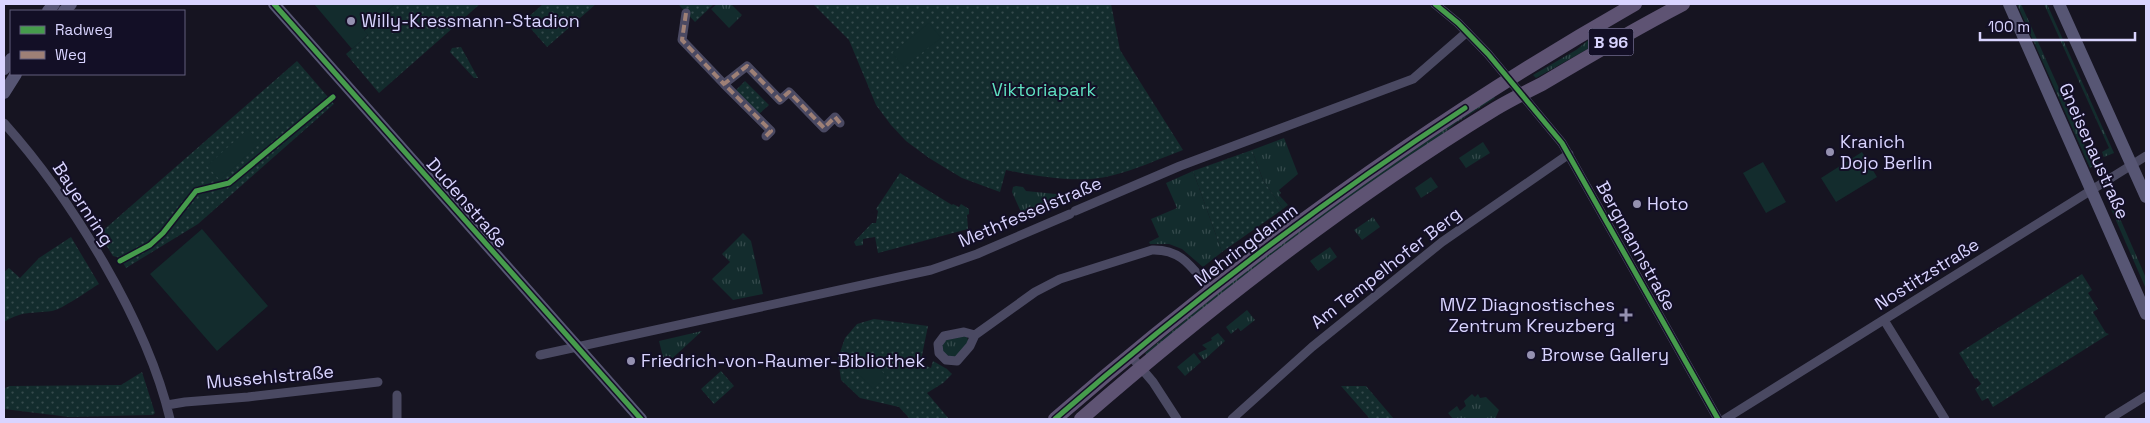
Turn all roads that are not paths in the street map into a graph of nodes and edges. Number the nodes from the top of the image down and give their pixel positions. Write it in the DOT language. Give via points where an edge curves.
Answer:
graph roads {
  1 [pos="274,4"];
  2 [pos="1435,4"];
  3 [pos="1635,4"];
  4 [pos="1683,4"];
  5 [pos="2009,4"];
  6 [pos="2059,4"];
  7 [pos="686,13"];
  8 [pos="1467,32"];
  9 [pos="15,75"];
  10 [pos="1509,79"];
  11 [pos="724,84"];
  12 [pos="4,93"];
  13 [pos="1522,94"];
  14 [pos="4,123"];
  15 [pos="840,123"];
  16 [pos="766,136"];
  17 [pos="1569,154"];
  18 [pos="2146,156"];
  19 [pos="2132,165"];
  20 [pos="2092,190"];
  21 [pos="2146,197"];
  22 [pos="1210,289"];
  23 [pos="2146,314"];
  24 [pos="1884,320"];
  25 [pos="975,335"];
  26 [pos="577,347"];
  27 [pos="540,355"];
  28 [pos="1130,355"];
  29 [pos="1141,368"];
  30 [pos="378,382"];
  31 [pos="397,395"];
  32 [pos="2146,396"];
  33 [pos="167,405"];
  34 [pos="170,419"];
  35 [pos="397,419"];
  36 [pos="641,419"];
  37 [pos="1055,419"];
  38 [pos="1081,419"];
  39 [pos="1177,419"];
  40 [pos="1232,419"];
  41 [pos="1718,419"];
  42 [pos="1725,419"];
  43 [pos="1945,419"];
  44 [pos="2109,419"];
  1 -- 26 [label="main road, Dudenstraße"];
  2 -- 8 [label="street, Bergmannstraße"];
  3 -- 10 [label="main road, Mehringdamm / B 96"];
  4 -- 13 [label="main road, Mehringdamm / B 96"];
  5 -- 20 [label="main road, Gneisenaustraße"];
  6 -- 19 [label="main road, Gneisenaustraße"];
  7 -- 11 [label="street" via="682,40"];
  8 -- 10 [label="street, Bergmannstraße"];
  8 -- 26 [label="street, Methfesselstraße" via="1413,79 1180,166 977,254 931,270"];
  9 -- 12 [label="main road"];
  10 -- 13 [label="street, Bergmannstraße"];
  10 -- 22 [label="main road, Mehringdamm / B 96" via="1326,202"];
  11 -- 15 [label="street" via="747,66 780,100 789,92 824,128 836,117"];
  11 -- 16 [label="street" via="771,131"];
  13 -- 17 [label="street, Bergmannstraße"];
  13 -- 29 [label="main road, Mehringdamm / B 96" via="1421,157 1336,216 1240,287"];
  14 -- 33 [label="street, Bayernring" via="50,182 106,269 140,334"];
  17 -- 40 [label="street, Am Tempelhofer Berg" via="1428,253 1312,346"];
  17 -- 41 [label="street, Bergmannstraße"];
  18 -- 19 [label="street, Nostitzstraße"];
  19 -- 20 [label="street, Nostitzstraße"];
  19 -- 21 [label="main road, Gneisenaustraße"];
  20 -- 23 [label="main road, Gneisenaustraße"];
  20 -- 24 [label="street, Nostitzstraße"];
  22 -- 25 [label="street" via="1178,254 1166,249 1152,250 1060,278"];
  22 -- 28 [label="main road, Mehringdamm / B 96"];
  24 -- 42 [label="street, Nostitzstraße"];
  24 -- 43 [label="street"];
  26 -- 27 [label="street"];
  26 -- 36 [label="main road, Dudenstraße"];
  28 -- 29 [label="street"];
  28 -- 37 [label="main road, Mehringdamm / B 96"];
  29 -- 38 [label="main road, Mehringdamm / B 96"];
  29 -- 39 [label="street"];
  30 -- 33 [label="street, Mussehlstraße"];
  31 -- 35 [label="street"];
  32 -- 44 [label="street"];
  33 -- 34 [label="street, Bayernring"];
}
